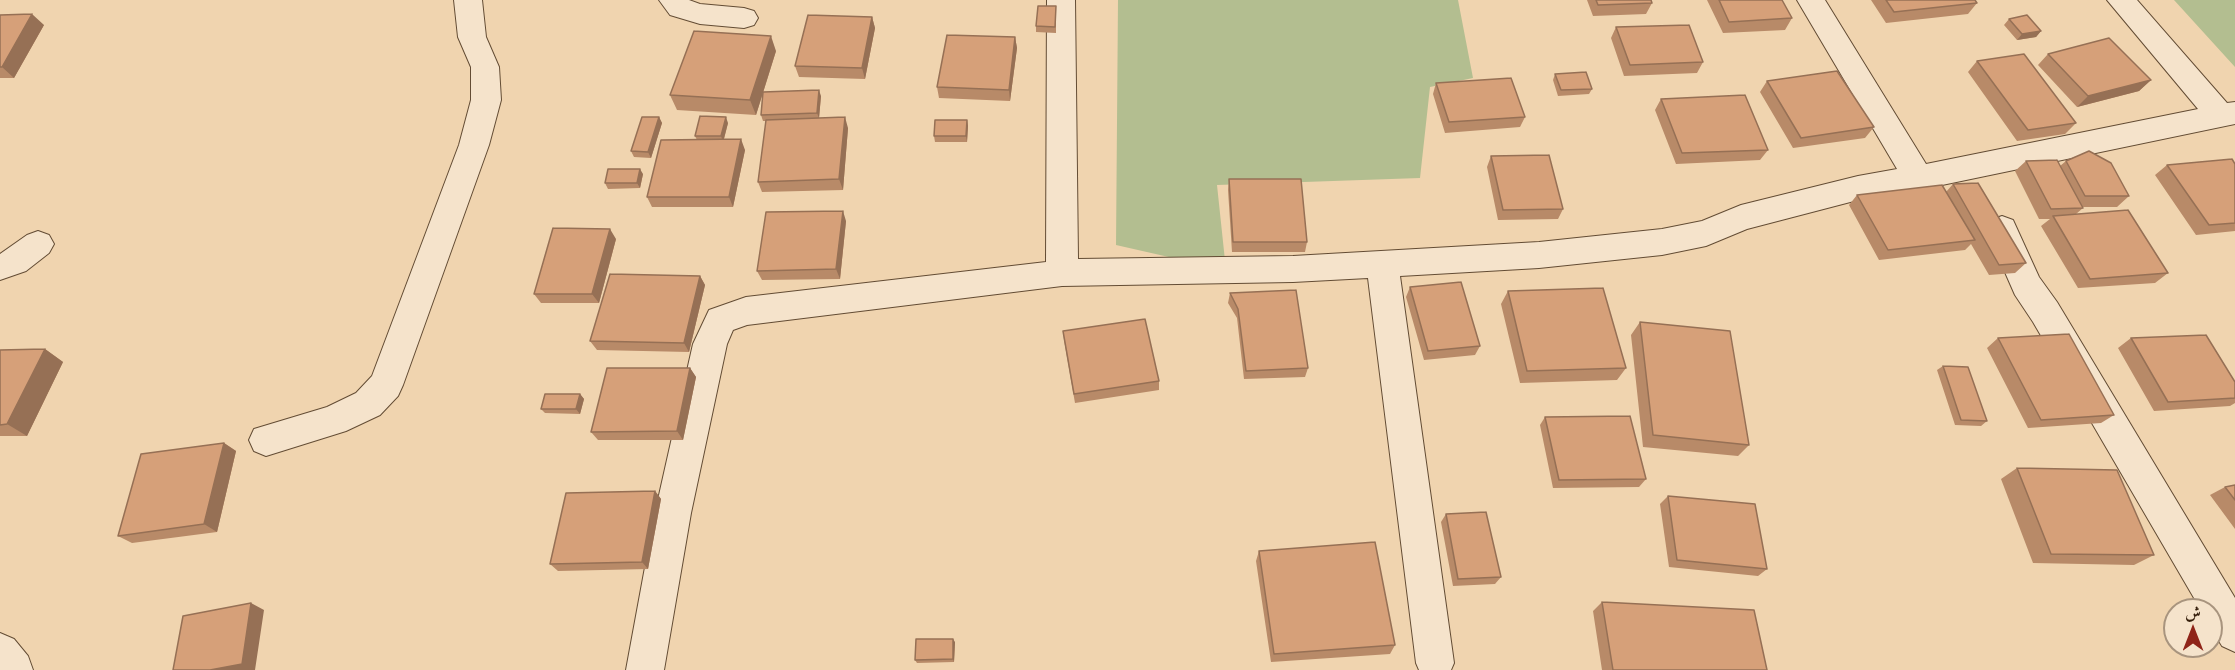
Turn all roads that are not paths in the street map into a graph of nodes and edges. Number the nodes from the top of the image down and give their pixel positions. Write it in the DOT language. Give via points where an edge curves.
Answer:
graph roads {
  1 [pos="468,0"];
  2 [pos="673,0"];
  3 [pos="1060,0"];
  4 [pos="1811,0"];
  5 [pos="2121,0"];
  6 [pos="744,18"];
  7 [pos="2228,114"];
  8 [pos="1960,168"];
  9 [pos="1918,178"];
  10 [pos="38,244"];
  11 [pos="1382,264"];
  12 [pos="0,267"];
  13 [pos="1062,273"];
  14 [pos="266,440"];
  15 [pos="2235,633"];
  16 [pos="0,652"];
  17 [pos="1435,663"];
  18 [pos="14,670"];
  19 [pos="645,670"];
  1 -- 14 [label="street" via="472,37 485,67 486,100 474,146 386,385 368,404 342,416"];
  2 -- 6 [label="street" via="680,8 700,14"];
  3 -- 13 [label="street"];
  4 -- 9 [label="street"];
  5 -- 7 [label="street"];
  7 -- 8 [label="street"];
  8 -- 9 [label="street"];
  8 -- 15 [label="street" via="2003,230 2026,285"];
  9 -- 11 [label="street" via="1776,208 1706,233 1662,243"];
  10 -- 12 [label="street" via="15,262"];
  11 -- 13 [label="street"];
  11 -- 17 [label="street"];
  13 -- 19 [label="street" via="746,311 720,320 710,344 673,513"];
  16 -- 18 [label="street"];
}
